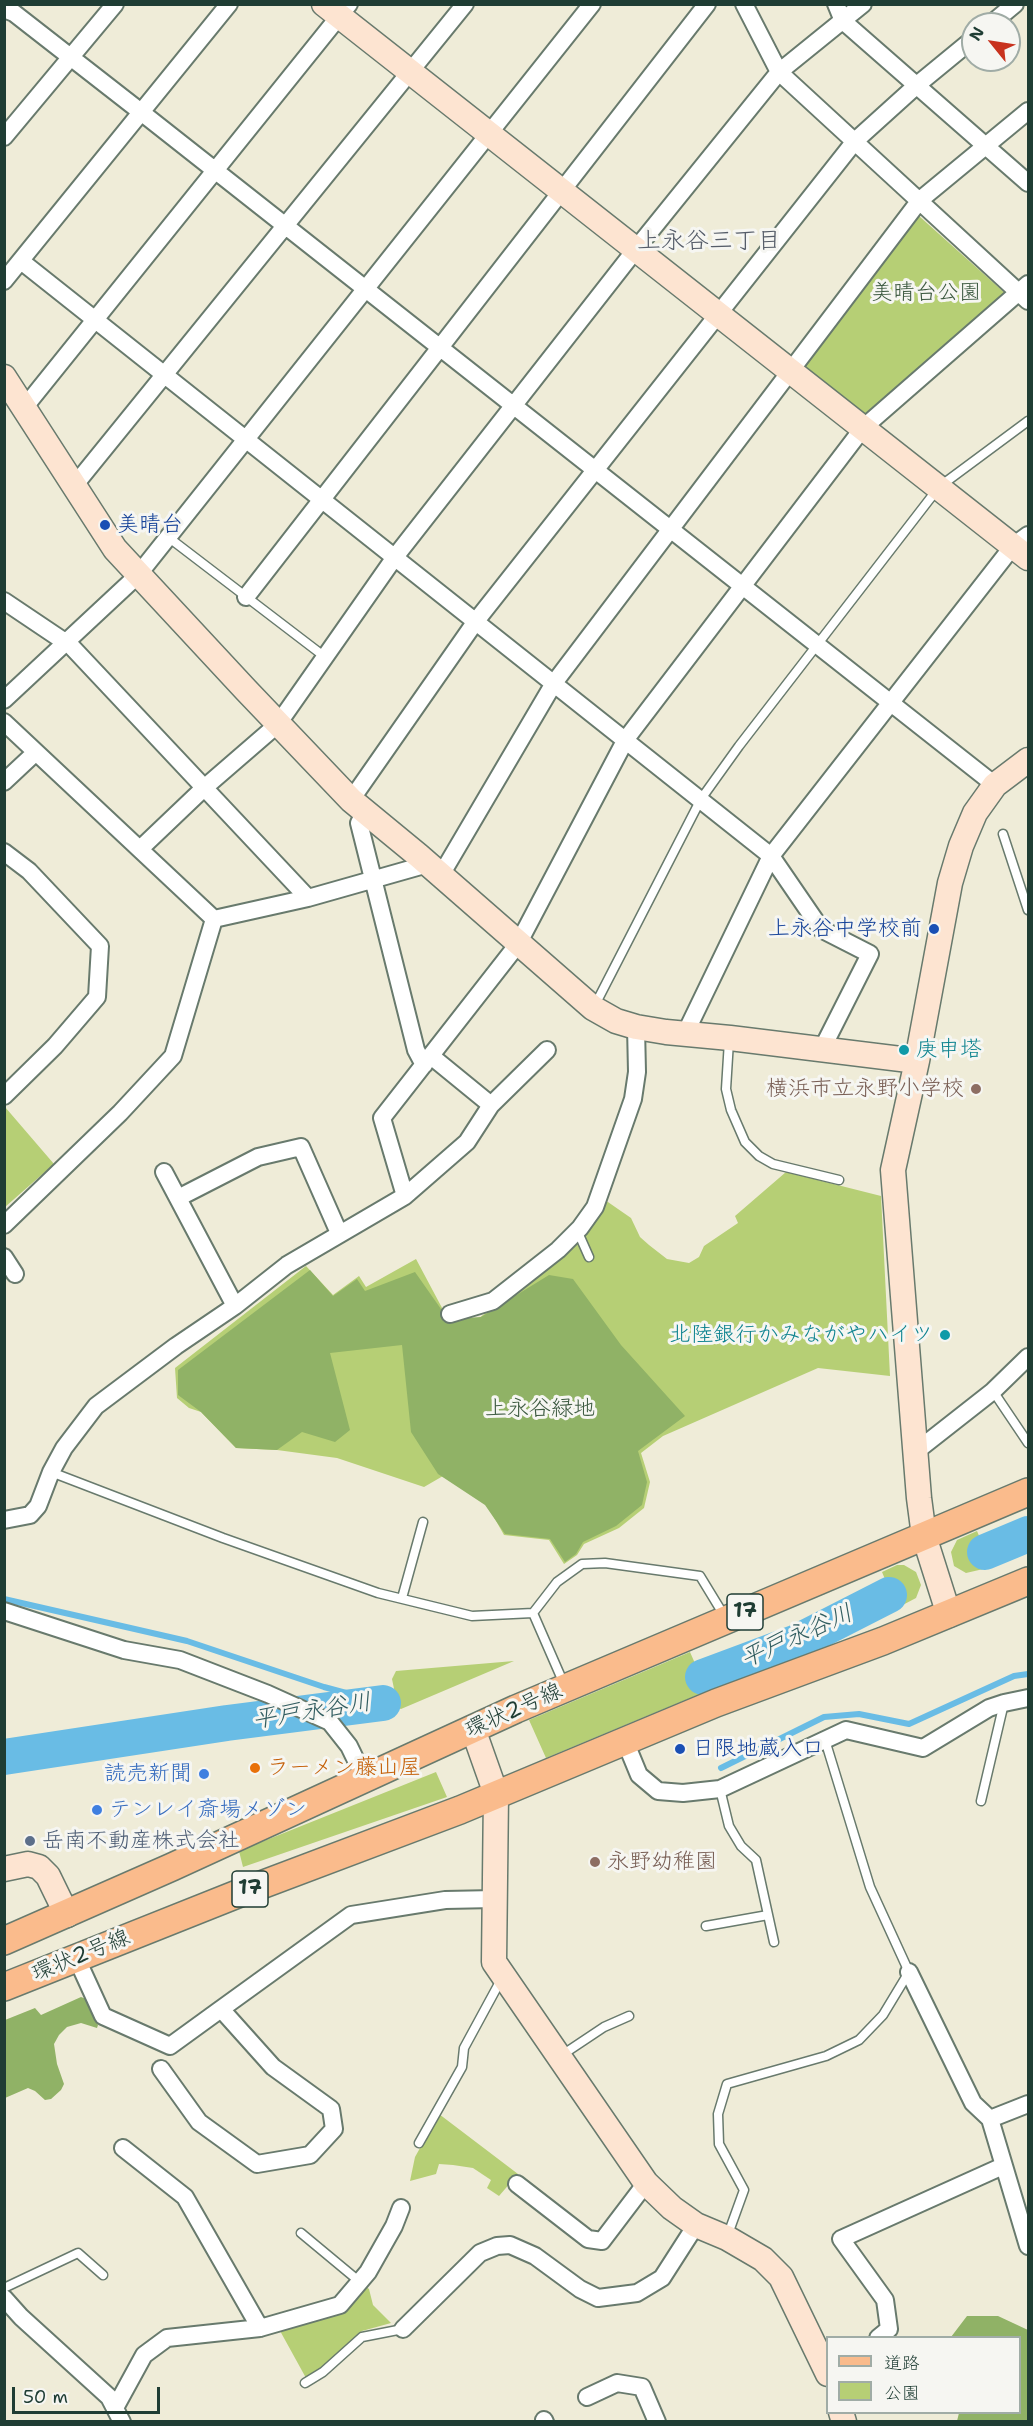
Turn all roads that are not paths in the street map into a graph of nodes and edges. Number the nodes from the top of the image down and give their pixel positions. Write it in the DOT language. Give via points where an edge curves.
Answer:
graph roads {
  1 [pos="115,4"];
  2 [pos="229,4"];
  3 [pos="465,4"];
  4 [pos="592,4"];
  5 [pos="707,4"];
  6 [pos="744,4"];
  7 [pos="837,4"];
  8 [pos="863,4"];
  9 [pos="338,8"];
  10 [pos="4,9"];
  11 [pos="843,21"];
  12 [pos="961,49"];
  13 [pos="70,57"];
  14 [pos="411,72"];
  15 [pos="779,72"];
  16 [pos="917,85"];
  17 [pos="1029,111"];
  18 [pos="141,112"];
  19 [pos="489,134"];
  20 [pos="4,136"];
  21 [pos="855,141"];
  22 [pos="986,146"];
  23 [pos="215,171"];
  24 [pos="1029,183"];
  25 [pos="562,191"];
  26 [pos="920,200"];
  27 [pos="285,226"];
  28 [pos="636,249"];
  29 [pos="21,261"];
  30 [pos="4,281"];
  31 [pos="366,289"];
  32 [pos="1026,292"];
  33 [pos="718,314"];
  34 [pos="95,319"];
  35 [pos="440,348"];
  36 [pos="790,370"];
  37 [pos="165,374"];
  38 [pos="4,377"];
  39 [pos="513,405"];
  40 [pos="24,408"];
  41 [pos="1029,421"];
  42 [pos="863,428"];
  43 [pos="246,439"];
  44 [pos="595,470"];
  45 [pos="74,486"];
  46 [pos="939,487"];
  47 [pos="322,499"];
  48 [pos="669,529"];
  49 [pos="168,537"];
  50 [pos="1023,546"];
  51 [pos="395,557"];
  52 [pos="138,575"];
  53 [pos="743,587"];
  54 [pos="246,597"];
  55 [pos="4,601"];
  56 [pos="476,621"];
  57 [pos="66,642"];
  58 [pos="817,645"];
  59 [pos="325,657"];
  60 [pos="554,683"];
  61 [pos="4,700"];
  62 [pos="891,702"];
  63 [pos="4,722"];
  64 [pos="278,724"];
  65 [pos="626,739"];
  66 [pos="36,752"];
  67 [pos="1029,760"];
  68 [pos="4,782"];
  69 [pos="204,788"];
  70 [pos="992,795"];
  71 [pos="701,799"];
  72 [pos="358,806"];
  73 [pos="1003,834"];
  74 [pos="140,849"];
  75 [pos="4,852"];
  76 [pos="771,855"];
  77 [pos="435,870"];
  78 [pos="374,880"];
  79 [pos="309,898"];
  80 [pos="1029,910"];
  81 [pos="214,919"];
  82 [pos="518,944"];
  83 [pos="593,1008"];
  84 [pos="636,1027"];
  85 [pos="685,1034"];
  86 [pos="730,1038"];
  87 [pos="822,1048"];
  88 [pos="547,1050"];
  89 [pos="427,1060"];
  90 [pos="917,1061"];
  91 [pos="4,1096"];
  92 [pos="491,1105"];
  93 [pos="164,1172"];
  94 [pos="839,1180"];
  95 [pos="405,1196"];
  96 [pos="178,1198"];
  97 [pos="4,1225"];
  98 [pos="577,1230"];
  99 [pos="339,1233"];
  100 [pos="4,1257"];
  101 [pos="589,1257"];
  102 [pos="15,1274"];
  103 [pos="235,1306"];
  104 [pos="450,1314"];
  105 [pos="1029,1357"];
  106 [pos="993,1391"];
  107 [pos="1029,1443"];
  108 [pos="914,1453"];
  109 [pos="51,1472"];
  110 [pos="1029,1492"];
  111 [pos="4,1520"];
  112 [pos="423,1522"];
  113 [pos="924,1536"];
  114 [pos="1029,1581"];
  115 [pos="402,1598"];
  116 [pos="4,1611"];
  117 [pos="533,1613"];
  118 [pos="949,1615"];
  119 [pos="727,1620"];
  120 [pos="566,1689"];
  121 [pos="1029,1698"];
  122 [pos="1004,1702"];
  123 [pos="473,1729"];
  124 [pos="825,1740"];
  125 [pos="625,1741"];
  126 [pos="365,1779"];
  127 [pos="720,1788"];
  128 [pos="496,1794"];
  129 [pos="981,1801"];
  130 [pos="4,1869"];
  131 [pos="495,1899"];
  132 [pos="67,1915"];
  133 [pos="768,1915"];
  134 [pos="706,1926"];
  135 [pos="4,1941"];
  136 [pos="774,1942"];
  137 [pos="76,1958"];
  138 [pos="909,1972"];
  139 [pos="503,1975"];
  140 [pos="4,1987"];
  141 [pos="221,2009"];
  142 [pos="628,2016"];
  143 [pos="559,2057"];
  144 [pos="161,2068"];
  145 [pos="1029,2104"];
  146 [pos="990,2119"];
  147 [pos="419,2143"];
  148 [pos="123,2148"];
  149 [pos="1003,2166"];
  150 [pos="646,2183"];
  151 [pos="518,2184"];
  152 [pos="401,2208"];
  153 [pos="696,2225"];
  154 [pos="301,2233"];
  155 [pos="727,2238"];
  156 [pos="1029,2246"];
  157 [pos="103,2275"];
  158 [pos="360,2282"];
  159 [pos="4,2288"];
  160 [pos="4,2298"];
  161 [pos="260,2328"];
  162 [pos="403,2329"];
  163 [pos="879,2336"];
  164 [pos="826,2370"];
  165 [pos="305,2383"];
  166 [pos="587,2397"];
  167 [pos="118,2415"];
  168 [pos="657,2421"];
  1 -- 13 [label="street"];
  2 -- 18 [label="street"];
  3 -- 14 [label="street"];
  4 -- 19 [label="street"];
  5 -- 25 [label="street"];
  6 -- 15 [label="street"];
  7 -- 11 [label="street"];
  8 -- 11 [label="street"];
  9 -- 14 [label="street"];
  9 -- 23 [label="street"];
  10 -- 13 [label="street"];
  11 -- 15 [label="street"];
  11 -- 16 [label="street"];
  12 -- 16 [label="street"];
  13 -- 18 [label="street"];
  13 -- 20 [label="street"];
  14 -- 19 [label="street"];
  14 -- 27 [label="street"];
  15 -- 21 [label="street"];
  15 -- 28 [label="street"];
  16 -- 21 [label="street"];
  16 -- 22 [label="street"];
  17 -- 22 [label="street"];
  18 -- 23 [label="street"];
  18 -- 29 [label="street"];
  19 -- 25 [label="street"];
  19 -- 31 [label="street"];
  21 -- 26 [label="street"];
  21 -- 33 [label="street"];
  22 -- 24 [label="street"];
  22 -- 26 [label="street"];
  23 -- 27 [label="street"];
  23 -- 34 [label="street"];
  25 -- 28 [label="street"];
  25 -- 35 [label="street"];
  26 -- 32 [label="street"];
  26 -- 36 [label="street"];
  27 -- 31 [label="street"];
  27 -- 37 [label="street"];
  28 -- 33 [label="street"];
  28 -- 39 [label="street"];
  29 -- 30 [label="street"];
  29 -- 34 [label="street"];
  31 -- 35 [label="street"];
  31 -- 43 [label="street"];
  32 -- 42 [label="street"];
  33 -- 36 [label="street"];
  33 -- 44 [label="street"];
  34 -- 37 [label="street"];
  34 -- 40 [label="street"];
  35 -- 39 [label="street"];
  35 -- 47 [label="street"];
  36 -- 42 [label="street"];
  36 -- 48 [label="street"];
  37 -- 43 [label="street"];
  37 -- 45 [label="street"];
  38 -- 40 [label="street"];
  39 -- 44 [label="street"];
  39 -- 51 [label="street"];
  40 -- 45 [label="street"];
  41 -- 46 [label="lane"];
  42 -- 46 [label="street"];
  42 -- 53 [label="street"];
  43 -- 47 [label="street"];
  43 -- 49 [label="street"];
  44 -- 48 [label="street"];
  44 -- 56 [label="street"];
  45 -- 52 [label="street" via="115,549"];
  46 -- 50 [label="street"];
  46 -- 58 [label="lane"];
  47 -- 51 [label="street"];
  47 -- 54 [label="street"];
  48 -- 53 [label="street"];
  48 -- 60 [label="street"];
  49 -- 52 [label="street"];
  49 -- 54 [label="lane"];
  50 -- 62 [label="street"];
  51 -- 56 [label="street"];
  51 -- 59 [label="street"];
  52 -- 57 [label="street"];
  52 -- 64 [label="street"];
  53 -- 58 [label="street"];
  53 -- 65 [label="street"];
  54 -- 59 [label="lane"];
  55 -- 57 [label="street"];
  56 -- 60 [label="street"];
  56 -- 72 [label="street"];
  57 -- 61 [label="street"];
  57 -- 69 [label="street"];
  58 -- 62 [label="street"];
  58 -- 71 [label="lane"];
  59 -- 64 [label="street"];
  60 -- 65 [label="street"];
  60 -- 77 [label="street"];
  62 -- 70 [label="street"];
  62 -- 76 [label="street"];
  63 -- 66 [label="street"];
  64 -- 69 [label="street"];
  64 -- 72 [label="street"];
  65 -- 71 [label="street"];
  65 -- 82 [label="street"];
  66 -- 68 [label="street"];
  66 -- 74 [label="street"];
  67 -- 70 [label="street"];
  69 -- 74 [label="street"];
  69 -- 79 [label="street"];
  70 -- 90 [label="street" via="966,831 951,883"];
  71 -- 76 [label="street"];
  71 -- 83 [label="lane"];
  72 -- 77 [label="street"];
  72 -- 78 [label="street"];
  73 -- 80 [label="lane"];
  74 -- 81 [label="street"];
  75 -- 91 [label="street" via="29,871 100,946 97,997"];
  76 -- 85 [label="street"];
  76 -- 87 [label="street" via="821,928 870,954"];
  77 -- 78 [label="street"];
  77 -- 82 [label="street"];
  78 -- 79 [label="street"];
  78 -- 89 [label="street" via="416,1050"];
  79 -- 81 [label="street"];
  81 -- 97 [label="street" via="173,1056"];
  82 -- 83 [label="street"];
  82 -- 89 [label="street"];
  83 -- 84 [label="street"];
  84 -- 85 [label="street"];
  84 -- 98 [label="street" via="637,1072 631,1107 595,1207"];
  85 -- 86 [label="street"];
  86 -- 87 [label="street"];
  86 -- 94 [label="lane" via="726,1089 745,1142 774,1164"];
  87 -- 90 [label="street"];
  88 -- 92 [label="street"];
  89 -- 92 [label="street"];
  89 -- 95 [label="street" via="382,1118"];
  90 -- 108 [label="street" via="893,1170"];
  92 -- 95 [label="street" via="467,1142"];
  93 -- 96 [label="street"];
  95 -- 99 [label="street"];
  96 -- 99 [label="street" via="258,1157 301,1147"];
  96 -- 103 [label="street"];
  98 -- 101 [label="lane"];
  98 -- 104 [label="street" via="558,1250 493,1301"];
  99 -- 103 [label="street" via="287,1265"];
  100 -- 102 [label="street"];
  103 -- 109 [label="street" via="96,1406"];
  105 -- 106 [label="street"];
  106 -- 107 [label="lane"];
  106 -- 108 [label="street"];
  108 -- 113 [label="street"];
  109 -- 111 [label="street" via="38,1506 30,1515"];
  109 -- 115 [label="lane" via="326,1576"];
  110 -- 113 [label="main road, 環状2号線 / 17"];
  112 -- 115 [label="lane"];
  113 -- 118 [label="street"];
  113 -- 119 [label="main road, 環状2号線 / 17"];
  114 -- 118 [label="main road, 環状2号線 / 17"];
  115 -- 117 [label="lane" via="472,1616"];
  116 -- 126 [label="street" via="124,1650 180,1660 330,1722 349,1746"];
  117 -- 119 [label="lane" via="557,1582 582,1564 605,1563 700,1576"];
  117 -- 120 [label="lane"];
  118 -- 125 [label="main road, 環状2号線 / 17" via="758,1686"];
  119 -- 120 [label="main road, 環状2号線 / 17"];
  120 -- 123 [label="main road, 環状2号線 / 17"];
  121 -- 122 [label="street"];
  122 -- 124 [label="street" via="922,1748 846,1730"];
  122 -- 129 [label="lane"];
  123 -- 126 [label="main road, 環状2号線 / 17"];
  123 -- 128 [label="street"];
  124 -- 127 [label="street"];
  124 -- 138 [label="lane" via="870,1887"];
  125 -- 127 [label="street" via="639,1775 658,1791 683,1793"];
  125 -- 128 [label="main road, 環状2号線 / 17"];
  126 -- 132 [label="main road, 環状2号線 / 17"];
  127 -- 133 [label="lane" via="729,1826 756,1860"];
  128 -- 131 [label="street"];
  128 -- 137 [label="main road, 環状2号線 / 17"];
  130 -- 132 [label="street" via="28,1864 39,1867 48,1876"];
  131 -- 139 [label="street" via="494,1962"];
  131 -- 141 [label="street" via="445,1899 351,1915"];
  132 -- 135 [label="main road, 環状2号線 / 17"];
  133 -- 134 [label="lane"];
  133 -- 136 [label="lane"];
  137 -- 140 [label="main road, 環状2号線 / 17"];
  137 -- 141 [label="street" via="103,2016 170,2046"];
  138 -- 146 [label="street" via="973,2103"];
  138 -- 155 [label="lane" via="883,2015 859,2040 826,2056 727,2084 718,2114 719,2144 744,2190"];
  139 -- 143 [label="street"];
  139 -- 147 [label="lane" via="464,2048 462,2067"];
  141 -- 144 [label="street" via="273,2067 331,2109 334,2129 310,2154 257,2164 199,2122"];
  142 -- 143 [label="lane"];
  143 -- 150 [label="street"];
  145 -- 146 [label="street"];
  146 -- 149 [label="street"];
  148 -- 161 [label="street" via="185,2197"];
  149 -- 156 [label="street"];
  149 -- 163 [label="street" via="841,2240 885,2300 889,2329"];
  150 -- 151 [label="street" via="602,2241 588,2239"];
  150 -- 153 [label="street"];
  152 -- 158 [label="street"];
  153 -- 155 [label="street"];
  153 -- 162 [label="street" via="662,2278 637,2293 598,2298 535,2256 510,2245 497,2246 480,2253"];
  154 -- 158 [label="lane"];
  155 -- 164 [label="street" via="763,2259 782,2277"];
  157 -- 159 [label="lane" via="78,2253"];
  158 -- 161 [label="street" via="340,2305"];
  160 -- 167 [label="street" via="109,2397"];
  161 -- 167 [label="street" via="167,2338 144,2355"];
  162 -- 165 [label="lane" via="362,2337"];
  166 -- 168 [label="street" via="617,2383 642,2387"];
}
